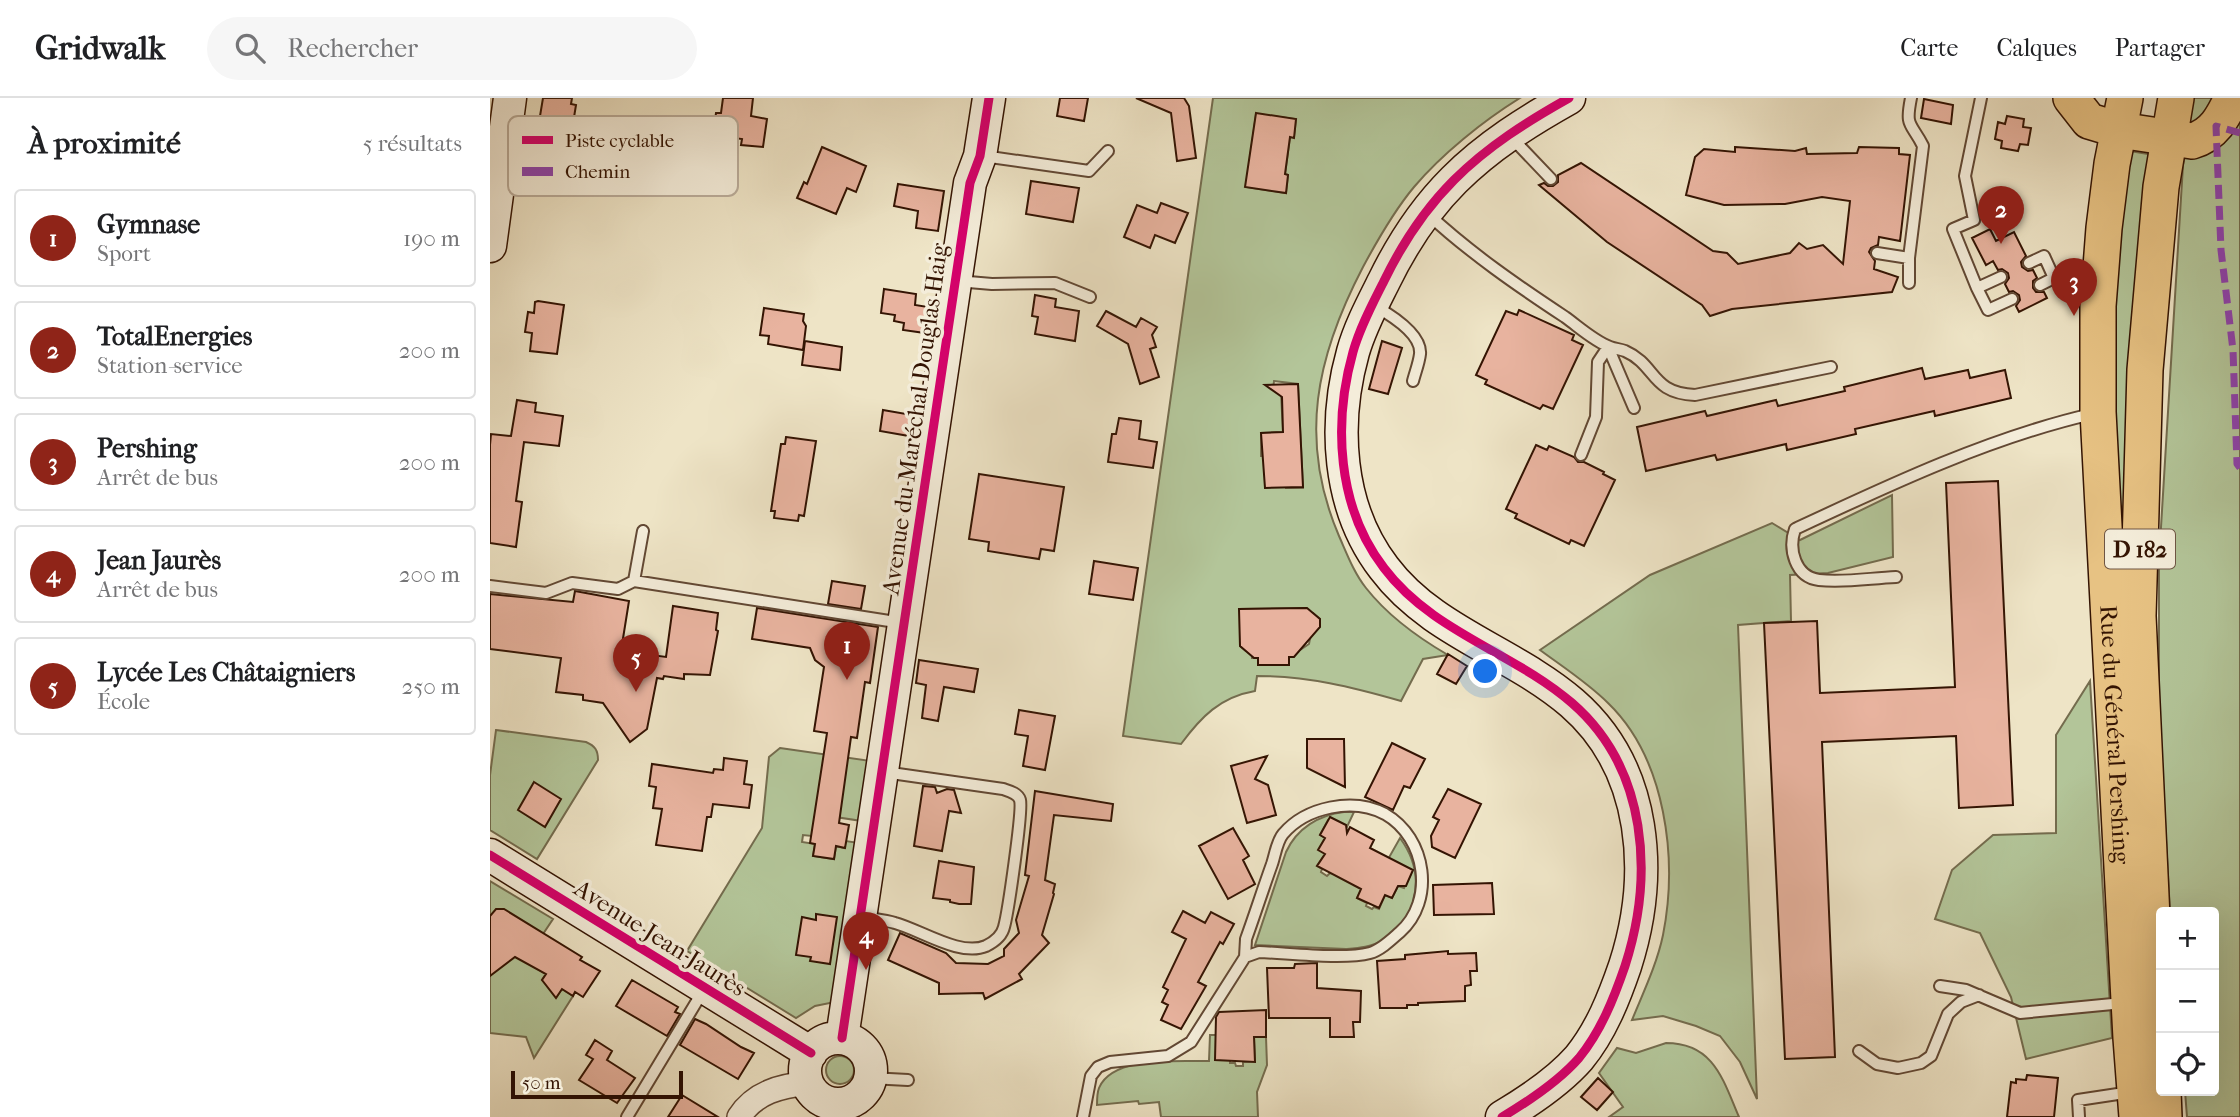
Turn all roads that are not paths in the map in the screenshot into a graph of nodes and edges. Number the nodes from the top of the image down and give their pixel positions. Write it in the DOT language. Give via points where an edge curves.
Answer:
graph roads {
  1 [pos="510,98"];
  2 [pos="989,98"];
  3 [pos="1569,98"];
  4 [pos="1910,98"];
  5 [pos="1981,98"];
  6 [pos="2071,98"];
  7 [pos="2176,98"];
  8 [pos="2232,98"];
  9 [pos="2122,114"];
  10 [pos="1508,134"];
  11 [pos="2170,139"];
  12 [pos="1108,151"];
  13 [pos="980,156"];
  14 [pos="1551,179"];
  15 [pos="1426,212"];
  16 [pos="490,246"];
  17 [pos="1877,253"];
  18 [pos="1909,258"];
  19 [pos="2029,263"];
  20 [pos="2001,276"];
  21 [pos="2054,278"];
  22 [pos="2101,278"];
  23 [pos="955,281"];
  24 [pos="1909,283"];
  25 [pos="2040,285"];
  26 [pos="1977,288"];
  27 [pos="1090,297"];
  28 [pos="2012,299"];
  29 [pos="1372,305"];
  30 [pos="1608,347"];
  31 [pos="1831,367"];
  32 [pos="1413,381"];
  33 [pos="1634,408"];
  34 [pos="2098,412"];
  35 [pos="1581,455"];
  36 [pos="643,531"];
  37 [pos="1896,577"];
  38 [pos="634,581"];
  39 [pos="490,586"];
  40 [pos="905,623"];
  41 [pos="882,772"];
  42 [pos="490,855"];
  43 [pos="861,917"];
  44 [pos="1245,957"];
  45 [pos="1940,986"];
  46 [pos="704,989"];
  47 [pos="1979,995"];
  48 [pos="2143,1002"];
  49 [pos="842,1038"];
  50 [pos="2156,1050"];
  51 [pos="1859,1051"];
  52 [pos="810,1068"];
  53 [pos="908,1080"];
  54 [pos="859,1099"];
  55 [pos="2145,1100"];
  56 [pos="627,1117"];
  57 [pos="739,1117"];
  58 [pos="1083,1117"];
  59 [pos="1502,1117"];
  60 [pos="2079,1117"];
  61 [pos="2164,1117"];
  1 -- 16 [label="street"];
  2 -- 13 [label="street, Avenue du Maréchal Douglas Haig"];
  3 -- 10 [label="street"];
  4 -- 18 [label="lane" via="1909,125 1923,146"];
  5 -- 26 [label="lane" via="1965,176 1974,220 1953,229"];
  6 -- 9 [label="main road" via="2090,121"];
  7 -- 11 [label="main road, D 182"];
  8 -- 11 [label="main road" via="2220,122 2202,138"];
  9 -- 11 [label="main road"];
  9 -- 22 [label="main road, Rue du Général Pershing / D 182"];
  10 -- 14 [label="lane"];
  10 -- 15 [label="street" via="1453,180"];
  11 -- 48 [label="main road, Rue du Général Pershing / D 182" via="2161,187 2145,370 2138,616"];
  12 -- 13 [label="lane" via="1088,171"];
  13 -- 23 [label="street, Avenue du Maréchal Douglas Haig" via="970,183"];
  15 -- 29 [label="street" via="1398,253"];
  15 -- 30 [label="lane" via="1453,237"];
  17 -- 18 [label="lane"];
  18 -- 24 [label="lane"];
  19 -- 21 [label="lane" via="2044,256"];
  20 -- 26 [label="lane"];
  21 -- 22 [label="lane"];
  21 -- 25 [label="lane"];
  22 -- 34 [label="main road, Rue du Général Pershing / D 182"];
  23 -- 27 [label="lane" via="1055,283"];
  23 -- 40 [label="street, Avenue du Maréchal Douglas Haig"];
  26 -- 28 [label="lane" via="1988,310"];
  29 -- 32 [label="lane" via="1398,318 1420,346"];
  29 -- 59 [label="street" via="1354,349 1340,425 1342,464 1364,535 1381,566 1403,591 1444,624 1549,685 1597,728 1618,762 1637,823 1642,886 1632,944 1616,994 1578,1059"];
  30 -- 31 [label="lane" via="1625,351 1679,395"];
  30 -- 33 [label="lane"];
  30 -- 35 [label="lane" via="1598,362 1596,417"];
  34 -- 37 [label="lane" via="2019,435 1876,491 1795,529 1790,543 1805,575 1818,580"];
  34 -- 48 [label="main road, Rue du Général Pershing / D 182"];
  36 -- 38 [label="lane"];
  38 -- 39 [label="lane" via="618,589 572,583 546,593"];
  38 -- 40 [label="lane"];
  40 -- 41 [label="street, Avenue du Maréchal Douglas Haig"];
  41 -- 43 [label="street, Avenue du Maréchal Douglas Haig"];
  41 -- 43 [label="lane" via="1003,789 1020,800 1004,929 986,946 962,948 894,922"];
  42 -- 46 [label="street, Avenue Jean Jaurès"];
  43 -- 49 [label="street, Avenue du Maréchal Douglas Haig"];
  44 -- 44 [label="lane" via="1246,939 1282,835 1318,810 1339,806 1385,814 1403,828 1415,846 1424,888 1409,923 1392,939 1373,952 1357,955 1259,952"];
  44 -- 58 [label="lane" via="1191,1042 1168,1056 1098,1067 1091,1076"];
  45 -- 47 [label="lane"];
  46 -- 52 [label="street, Avenue Jean Jaurès"];
  46 -- 56 [label="lane"];
  47 -- 48 [label="lane" via="2020,1013"];
  47 -- 51 [label="lane" via="1948,1014 1931,1056 1922,1063 1898,1068 1877,1064"];
  48 -- 50 [label="main road, Rue du Général Pershing / D 182"];
  48 -- 55 [label="main road, Rue du Général Pershing / D 182"];
  49 -- 52 [label="street" via="824,1041"];
  49 -- 54 [label="street" via="853,1041 868,1056 871,1067"];
  52 -- 54 [label="street" via="812,1091 826,1101"];
  52 -- 57 [label="street" via="753,1101"];
  53 -- 54 [label="lane"];
  55 -- 60 [label="lane" via="2113,1093 2078,1100"];
  55 -- 61 [label="main road, Rue du Général Pershing / D 182"];
}
